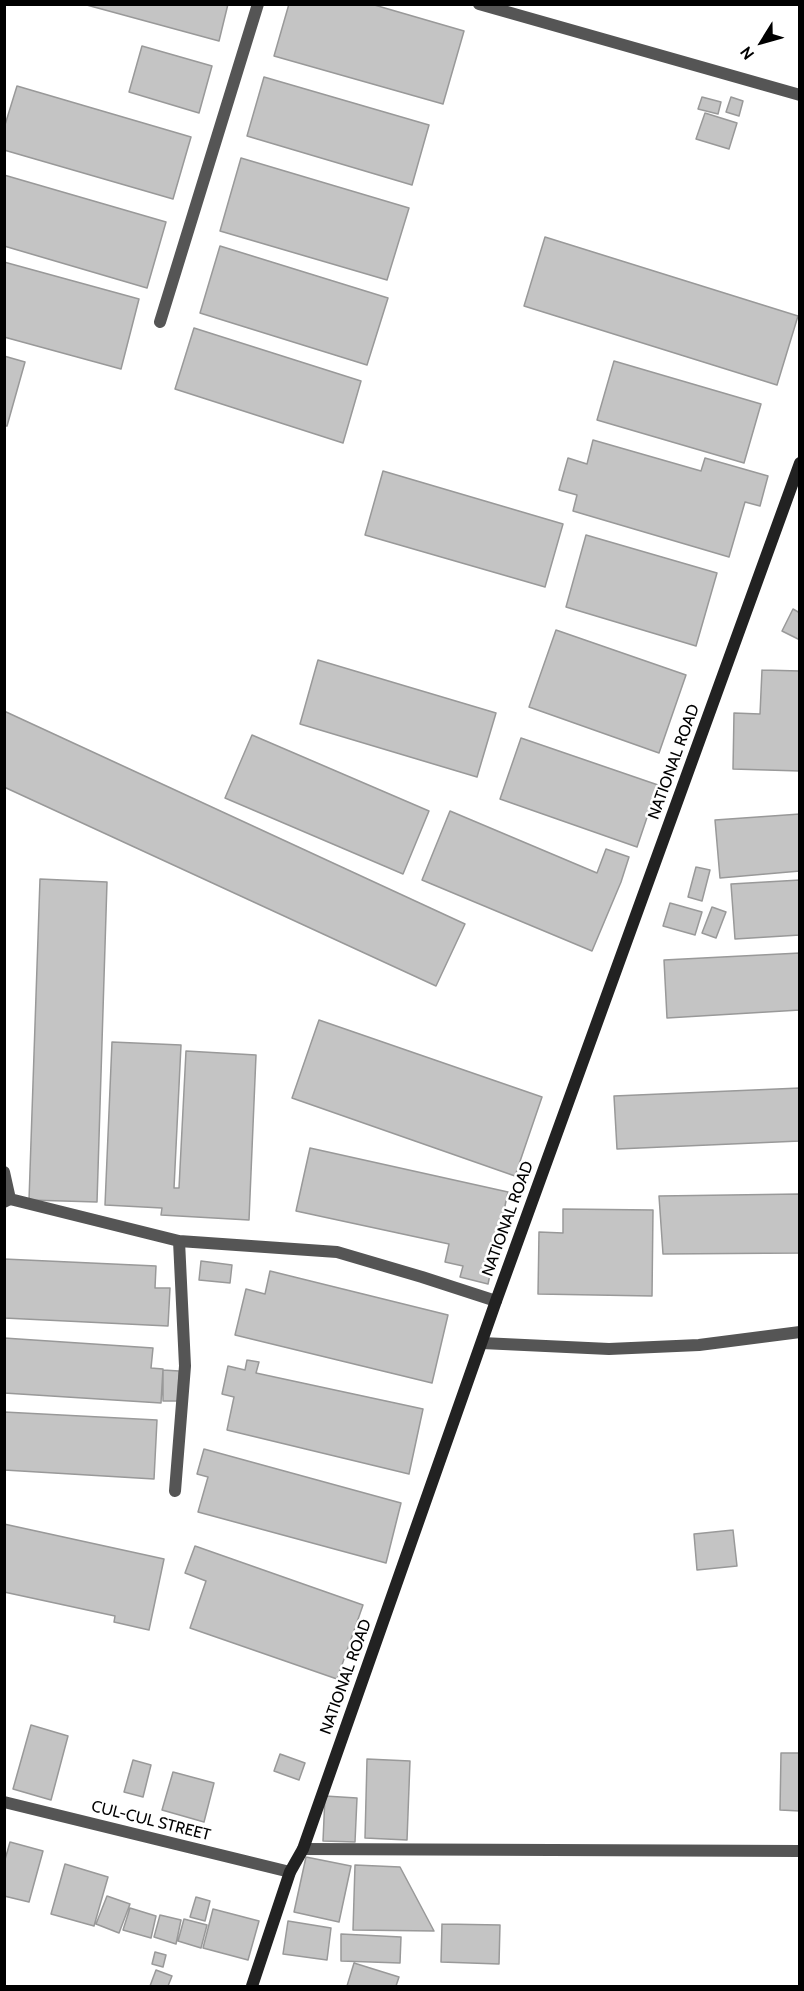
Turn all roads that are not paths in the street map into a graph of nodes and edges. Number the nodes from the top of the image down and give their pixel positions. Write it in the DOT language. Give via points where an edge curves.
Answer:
graph roads {
  1 [pos="258,4"];
  2 [pos="479,4"];
  3 [pos="800,95"];
  4 [pos="160,322"];
  5 [pos="800,463"];
  6 [pos="4,1172"];
  7 [pos="7,1201"];
  8 [pos="179,1241"];
  9 [pos="496,1301"];
  10 [pos="800,1332"];
  11 [pos="482,1343"];
  12 [pos="175,1491"];
  13 [pos="4,1802"];
  14 [pos="303,1849"];
  15 [pos="800,1851"];
  16 [pos="290,1872"];
  17 [pos="252,1986"];
  1 -- 4 [label="street"];
  2 -- 3 [label="street"];
  5 -- 9 [label="main road, NATIONAL ROAD"];
  6 -- 7 [label="street"];
  7 -- 8 [label="street"];
  8 -- 9 [label="street" via="337,1252"];
  8 -- 12 [label="street" via="185,1366"];
  9 -- 11 [label="main road, NATIONAL ROAD"];
  10 -- 11 [label="street" via="699,1345 609,1349"];
  11 -- 14 [label="main road, NATIONAL ROAD"];
  13 -- 16 [label="street, CUL-CUL STREET"];
  14 -- 15 [label="street"];
  14 -- 16 [label="main road, NATIONAL ROAD"];
  16 -- 17 [label="main road, NATIONAL ROAD"];
}
